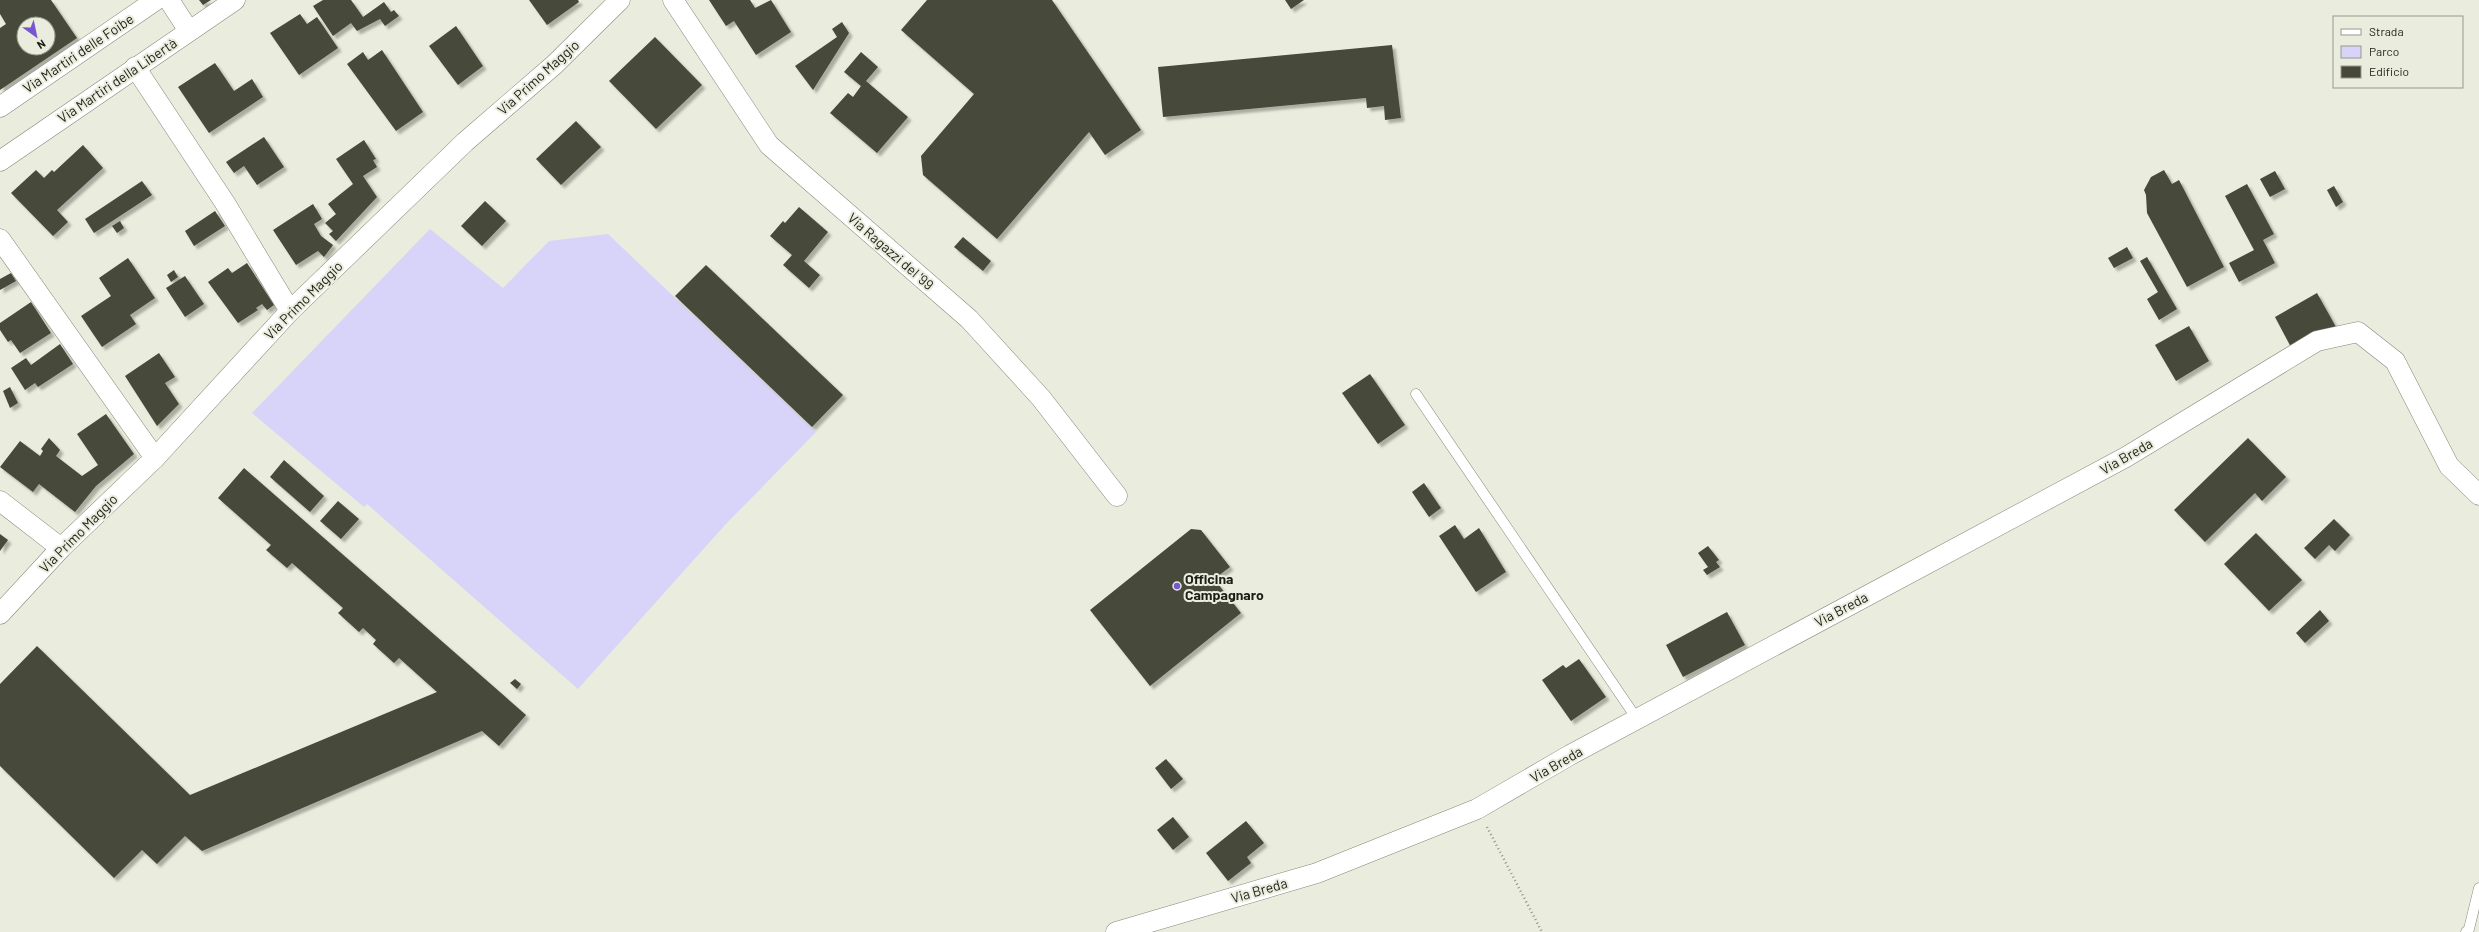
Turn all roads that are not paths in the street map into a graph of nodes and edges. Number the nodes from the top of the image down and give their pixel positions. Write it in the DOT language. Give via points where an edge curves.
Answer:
graph roads {
  1 [pos="156,0"];
  2 [pos="169,0"];
  3 [pos="235,0"];
  4 [pos="620,0"];
  5 [pos="673,0"];
  6 [pos="189,31"];
  7 [pos="135,67"];
  8 [pos="0,107"];
  9 [pos="0,161"];
  10 [pos="0,239"];
  11 [pos="290,311"];
  12 [pos="1416,394"];
  13 [pos="155,458"];
  14 [pos="2479,495"];
  15 [pos="1117,496"];
  16 [pos="0,501"];
  17 [pos="61,548"];
  18 [pos="0,614"];
  19 [pos="1638,719"];
  20 [pos="2479,888"];
  21 [pos="1116,932"];
  22 [pos="2466,932"];
  1 -- 8 [label="street, Via Martiri delle Foibe"];
  2 -- 6 [label="street"];
  3 -- 6 [label="street, Via Martiri della Libertà"];
  4 -- 11 [label="street, Via Primo Maggio" via="554,65 465,142"];
  5 -- 15 [label="street, Via Ragazzi del '99" via="769,145 969,319 1041,398"];
  6 -- 7 [label="street, Via Martiri della Libertà"];
  7 -- 9 [label="street, Via Martiri della Libertà"];
  7 -- 11 [label="street" via="225,203"];
  10 -- 13 [label="street"];
  11 -- 13 [label="street, Via Primo Maggio"];
  12 -- 19 [label="lane"];
  13 -- 17 [label="street, Via Primo Maggio"];
  14 -- 19 [label="street, Via Breda" via="2449,466 2396,361 2358,332 2316,341 2126,458"];
  16 -- 17 [label="street"];
  17 -- 18 [label="street, Via Primo Maggio"];
  19 -- 21 [label="street, Via Breda" via="1477,809 1317,873"];
  20 -- 22 [label="lane" via="2469,929"];
}
